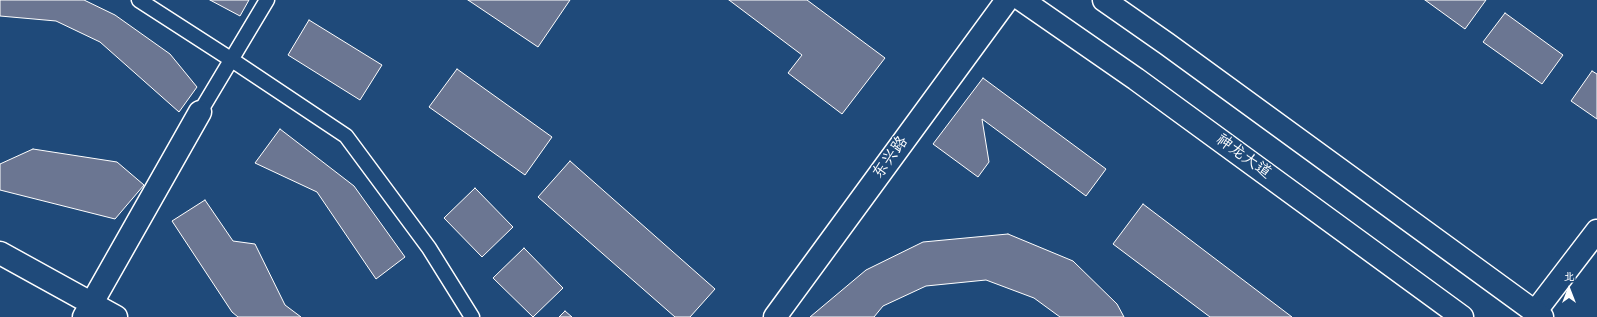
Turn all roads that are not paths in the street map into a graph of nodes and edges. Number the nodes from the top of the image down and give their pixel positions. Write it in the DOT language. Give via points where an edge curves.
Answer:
graph roads {
  1 [pos="139,0"];
  2 [pos="267,0"];
  3 [pos="1007,0"];
  4 [pos="1022,0"];
  5 [pos="1104,0"];
  6 [pos="232,60"];
  7 [pos="200,112"];
  8 [pos="1597,231"];
  9 [pos="0,253"];
  10 [pos="88,310"];
  11 [pos="1538,315"];
  12 [pos="116,317"];
  13 [pos="472,317"];
  14 [pos="775,317"];
  15 [pos="1462,317"];
  1 -- 6 [label="lane"];
  2 -- 6 [label="lane"];
  3 -- 14 [label="main road, 东兴路"];
  4 -- 15 [label="main road, 神龙大道" via="1136,79"];
  5 -- 11 [label="main road"];
  6 -- 7 [label="lane"];
  6 -- 13 [label="lane" via="346,136 428,248"];
  7 -- 10 [label="main road"];
  8 -- 11 [label="main road"];
  9 -- 10 [label="main road"];
  10 -- 12 [label="main road"];
}
